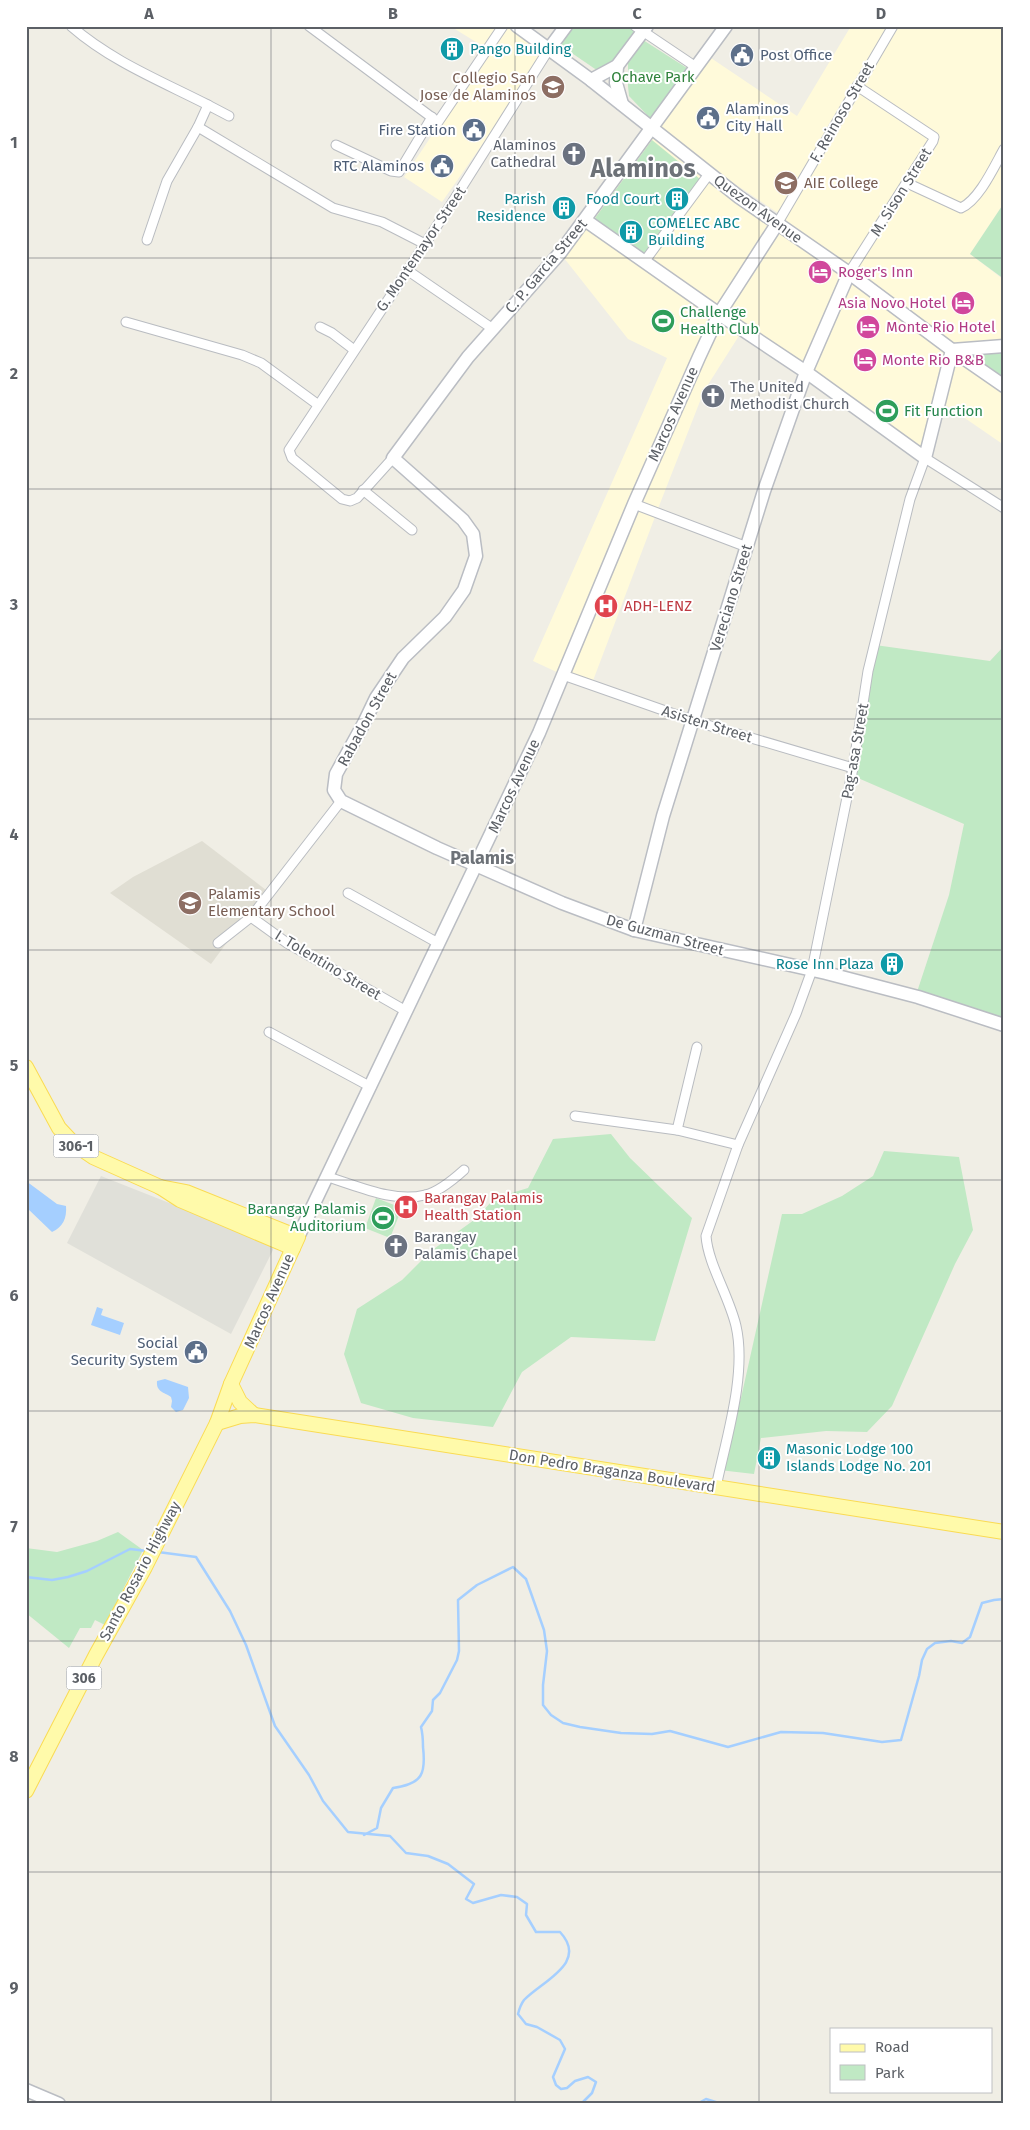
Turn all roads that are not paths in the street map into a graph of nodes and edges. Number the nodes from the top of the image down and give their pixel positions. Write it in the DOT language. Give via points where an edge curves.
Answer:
graph roads {
  1 [pos="71,26"];
  2 [pos="309,26"];
  3 [pos="503,26"];
  4 [pos="517,26"];
  5 [pos="566,26"];
  6 [pos="726,26"];
  7 [pos="893,26"];
  8 [pos="642,28"];
  9 [pos="549,49"];
  10 [pos="617,66"];
  11 [pos="696,67"];
  12 [pos="591,80"];
  13 [pos="857,86"];
  14 [pos="622,104"];
  15 [pos="208,105"];
  16 [pos="229,116"];
  17 [pos="435,119"];
  18 [pos="198,127"];
  19 [pos="651,128"];
  20 [pos="336,145"];
  21 [pos="1004,149"];
  22 [pos="709,174"];
  23 [pos="907,184"];
  24 [pos="585,220"];
  25 [pos="777,224"];
  26 [pos="147,240"];
  27 [pos="423,244"];
  28 [pos="644,262"];
  29 [pos="407,270"];
  30 [pos="850,273"];
  31 [pos="719,314"];
  32 [pos="126,322"];
  33 [pos="320,327"];
  34 [pos="493,329"];
  35 [pos="1004,346"];
  36 [pos="353,349"];
  37 [pos="952,350"];
  38 [pos="806,372"];
  39 [pos="1004,386"];
  40 [pos="317,404"];
  41 [pos="393,458"];
  42 [pos="925,458"];
  43 [pos="363,490"];
  44 [pos="356,498"];
  45 [pos="634,504"];
  46 [pos="1004,508"];
  47 [pos="412,530"];
  48 [pos="747,547"];
  49 [pos="562,675"];
  50 [pos="694,721"];
  51 [pos="853,768"];
  52 [pos="341,801"];
  53 [pos="476,865"];
  54 [pos="348,893"];
  55 [pos="251,918"];
  56 [pos="634,930"];
  57 [pos="218,943"];
  58 [pos="438,943"];
  59 [pos="812,970"];
  60 [pos="406,1011"];
  61 [pos="1004,1025"];
  62 [pos="269,1032"];
  63 [pos="697,1047"];
  64 [pos="26,1067"];
  65 [pos="370,1087"];
  66 [pos="575,1116"];
  67 [pos="677,1130"];
  68 [pos="738,1145"];
  69 [pos="464,1170"];
  70 [pos="328,1176"];
  71 [pos="296,1243"];
  72 [pos="232,1384"];
  73 [pos="224,1404"];
  74 [pos="247,1415"];
  75 [pos="217,1423"];
  76 [pos="716,1487"];
  77 [pos="1004,1532"];
  78 [pos="26,1791"];
  79 [pos="26,2090"];
  80 [pos="59,2104"];
  1 -- 15 [label="street" via="87,40 139,71"];
  2 -- 17 [label="street"];
  3 -- 17 [label="street"];
  4 -- 9 [label="street, Quezon Avenue"];
  5 -- 9 [label="street"];
  6 -- 11 [label="street, C. P. Garcia Street"];
  7 -- 13 [label="street, F. Reinoso Street"];
  8 -- 10 [label="street"];
  8 -- 11 [label="street"];
  9 -- 12 [label="street, Quezon Avenue"];
  9 -- 27 [label="street, G. Montemayor Street"];
  10 -- 12 [label="street"];
  10 -- 14 [label="street" via="616,83"];
  11 -- 19 [label="street, C. P. Garcia Street"];
  12 -- 14 [label="street, Quezon Avenue"];
  13 -- 23 [label="street, M. Sison Street" via="934,136"];
  13 -- 25 [label="street, F. Reinoso Street"];
  14 -- 19 [label="street, Quezon Avenue"];
  15 -- 16 [label="street"];
  15 -- 18 [label="street"];
  17 -- 20 [label="street" via="399,172"];
  18 -- 26 [label="street" via="167,181"];
  18 -- 27 [label="street" via="333,208 382,222"];
  19 -- 22 [label="street, Quezon Avenue"];
  19 -- 24 [label="street, C. P. Garcia Street"];
  21 -- 23 [label="street" via="988,178 961,208"];
  22 -- 25 [label="street, Quezon Avenue"];
  22 -- 28 [label="street"];
  23 -- 30 [label="street, M. Sison Street"];
  24 -- 28 [label="street"];
  24 -- 34 [label="street, C. P. Garcia Street"];
  25 -- 30 [label="street, Quezon Avenue"];
  25 -- 31 [label="street, Marcos Avenue / 306"];
  27 -- 29 [label="street, G. Montemayor Street"];
  28 -- 31 [label="street"];
  29 -- 34 [label="street"];
  29 -- 36 [label="street, G. Montemayor Street"];
  30 -- 37 [label="street, Quezon Avenue"];
  30 -- 38 [label="street, Vereciano Street"];
  31 -- 38 [label="street"];
  31 -- 45 [label="street, Marcos Avenue / 306"];
  32 -- 40 [label="street" via="261,363"];
  33 -- 36 [label="street"];
  34 -- 41 [label="street, C. P. Garcia Street" via="468,357"];
  35 -- 37 [label="street"];
  36 -- 40 [label="street, G. Montemayor Street"];
  37 -- 39 [label="street, Quezon Avenue"];
  37 -- 42 [label="street, Pag-asa Street"];
  38 -- 42 [label="street"];
  38 -- 48 [label="street, Vereciano Street"];
  40 -- 44 [label="street, G. Montemayor Street" via="290,446 290,454 342,499 350,501"];
  41 -- 43 [label="street, C. P. Garcia Street"];
  41 -- 52 [label="street, Rabadon Street" via="463,520 472,534 476,556 464,590 445,617 403,658 376,698 336,774 334,790"];
  42 -- 46 [label="street"];
  42 -- 51 [label="street, Pag-asa Street" via="910,499 868,671"];
  43 -- 44 [label="street, C. P. Garcia Street"];
  43 -- 47 [label="street"];
  45 -- 48 [label="street"];
  45 -- 49 [label="street, Marcos Avenue / 306"];
  48 -- 50 [label="street, Vereciano Street"];
  49 -- 50 [label="street, Asisten Street"];
  49 -- 53 [label="street, Marcos Avenue / 306" via="539,732"];
  50 -- 51 [label="street, Asisten Street"];
  50 -- 56 [label="street, Vereciano Street" via="663,816"];
  51 -- 59 [label="street, Pag-asa Street"];
  52 -- 53 [label="street, De Guzman Street"];
  52 -- 55 [label="street"];
  53 -- 56 [label="street, De Guzman Street"];
  53 -- 58 [label="street, Marcos Avenue / 306"];
  54 -- 58 [label="street"];
  55 -- 57 [label="street"];
  55 -- 60 [label="street, I. Tolentino Street" via="287,943"];
  56 -- 59 [label="street, De Guzman Street"];
  58 -- 60 [label="street, Marcos Avenue / 306"];
  59 -- 61 [label="street, De Guzman Street" via="918,997"];
  59 -- 68 [label="street, Pag-asa Street"];
  60 -- 65 [label="street, Marcos Avenue / 306"];
  62 -- 65 [label="street"];
  63 -- 67 [label="street"];
  64 -- 71 [label="main road, 306-1" via="59,1128 93,1157 180,1200"];
  65 -- 70 [label="street, Marcos Avenue / 306"];
  66 -- 67 [label="street"];
  67 -- 68 [label="street"];
  68 -- 76 [label="street, Pag-asa Street" via="706,1236 706,1246 736,1326 739,1350 738,1381"];
  69 -- 70 [label="street" via="434,1191 406,1196 390,1196"];
  70 -- 71 [label="street, Marcos Avenue / 306"];
  71 -- 72 [label="main road, Marcos Avenue / 306"];
  72 -- 73 [label="main road, Marcos Avenue / 306"];
  72 -- 74 [label="main road"];
  73 -- 74 [label="main road, Don Pedro Braganza Boulevard"];
  73 -- 75 [label="main road, Santo Rosario Highway / 306"];
  74 -- 75 [label="main road"];
  74 -- 76 [label="main road, Don Pedro Braganza Boulevard"];
  75 -- 78 [label="main road, Santo Rosario Highway / 306"];
  76 -- 77 [label="main road, Don Pedro Braganza Boulevard"];
  79 -- 80 [label="street"];
}
